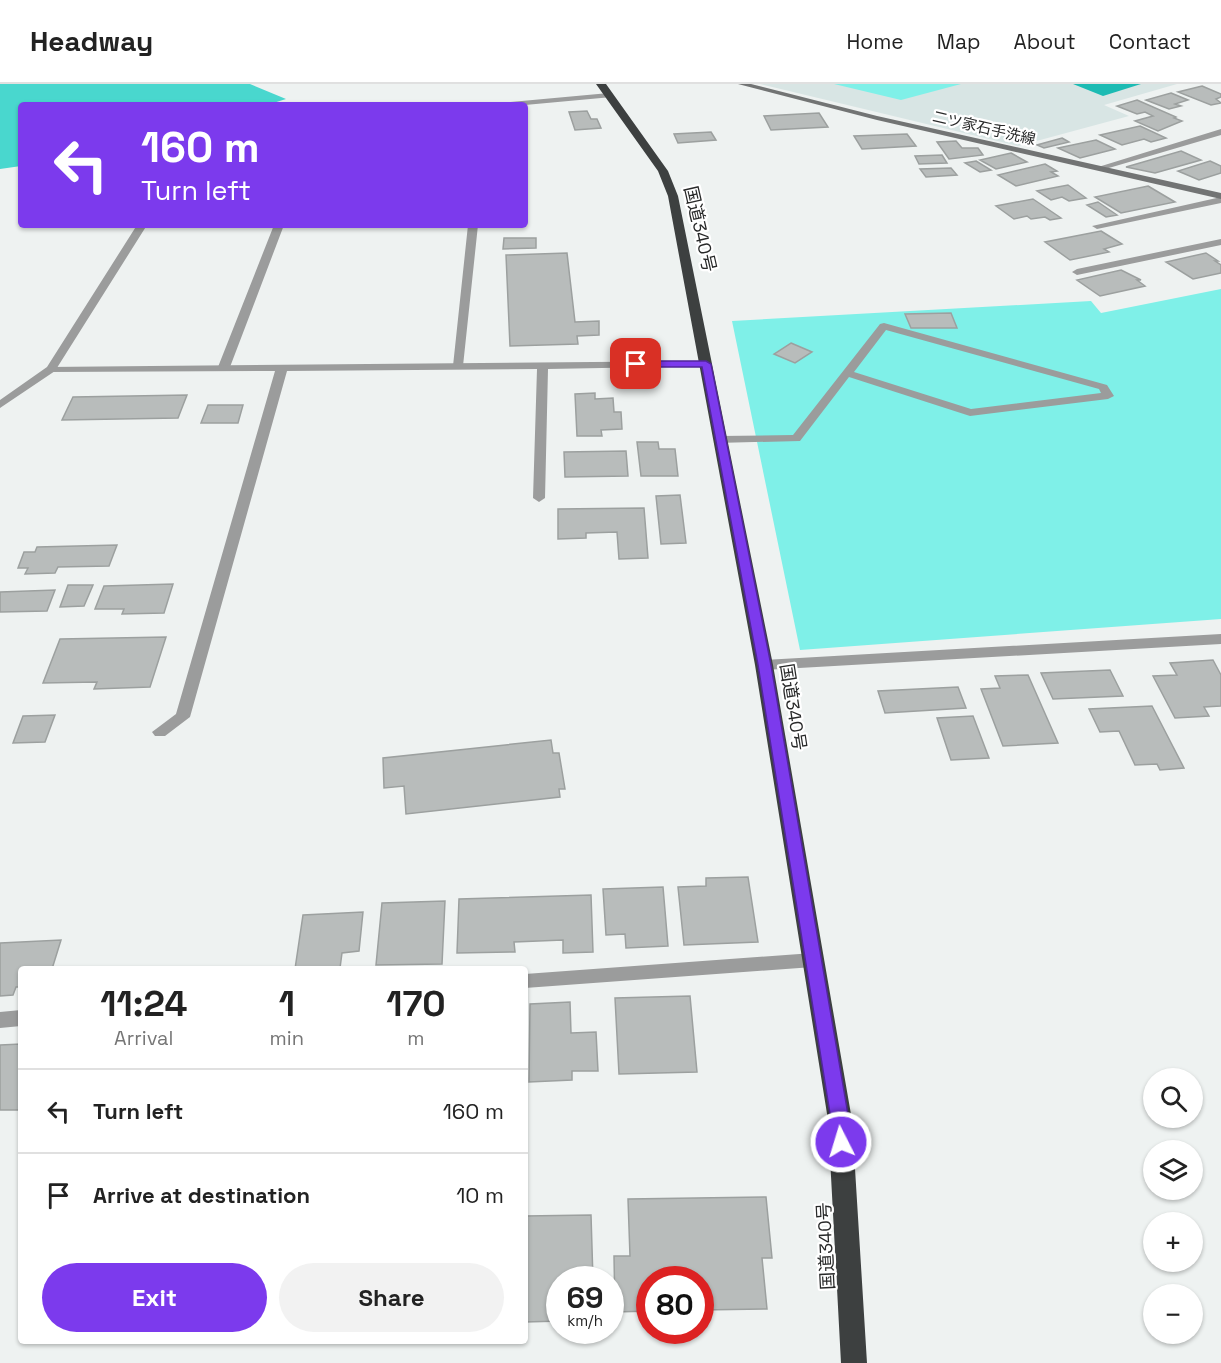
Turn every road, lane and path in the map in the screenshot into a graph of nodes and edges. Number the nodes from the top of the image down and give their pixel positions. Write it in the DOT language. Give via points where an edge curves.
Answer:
graph roads {
  1 [pos="742,84"];
  2 [pos="605,89"];
  3 [pos="519,102"];
  4 [pos="1221,132"];
  5 [pos="1099,168"];
  6 [pos="1221,198"];
  7 [pos="1097,226"];
  8 [pos="139,228"];
  9 [pos="278,228"];
  10 [pos="473,228"];
  11 [pos="1221,242"];
  12 [pos="1077,272"];
  13 [pos="706,364"];
  14 [pos="543,365"];
  15 [pos="458,366"];
  16 [pos="224,367"];
  17 [pos="282,367"];
  18 [pos="51,369"];
  19 [pos="847,373"];
  20 [pos="0,405"];
  21 [pos="720,440"];
  22 [pos="539,498"];
  23 [pos="1221,639"];
  24 [pos="764,665"];
  25 [pos="160,732"];
  26 [pos="813,960"];
  27 [pos="528,981"];
  28 [pos="18,1018"];
  29 [pos="0,1020"];
  30 [pos="854,1363"];
  1 -- 5 [label="street, 二ツ家石手洗線"];
  2 -- 3 [label="street"];
  2 -- 13 [label="highway, 国道340号" via="663,171 673,196"];
  4 -- 5 [label="street"];
  5 -- 6 [label="street, 二ツ家石手洗線"];
  6 -- 7 [label="street"];
  8 -- 18 [label="street"];
  9 -- 16 [label="street"];
  10 -- 15 [label="street"];
  11 -- 12 [label="street"];
  13 -- 14 [label="street"];
  13 -- 21 [label="highway, 国道340号"];
  14 -- 15 [label="street"];
  14 -- 22 [label="street"];
  15 -- 17 [label="street"];
  16 -- 17 [label="street"];
  16 -- 18 [label="street"];
  17 -- 25 [label="street" via="183,717"];
  18 -- 20 [label="street"];
  19 -- 19 [label="street" via="884,326 1103,387 1108,396 970,413"];
  19 -- 21 [label="street" via="796,438"];
  21 -- 24 [label="highway, 国道340号"];
  23 -- 24 [label="street"];
  24 -- 26 [label="highway, 国道340号"];
  26 -- 27 [label="street"];
  26 -- 30 [label="highway, 国道340号" via="840,1120"];
  28 -- 29 [label="street"];
}
